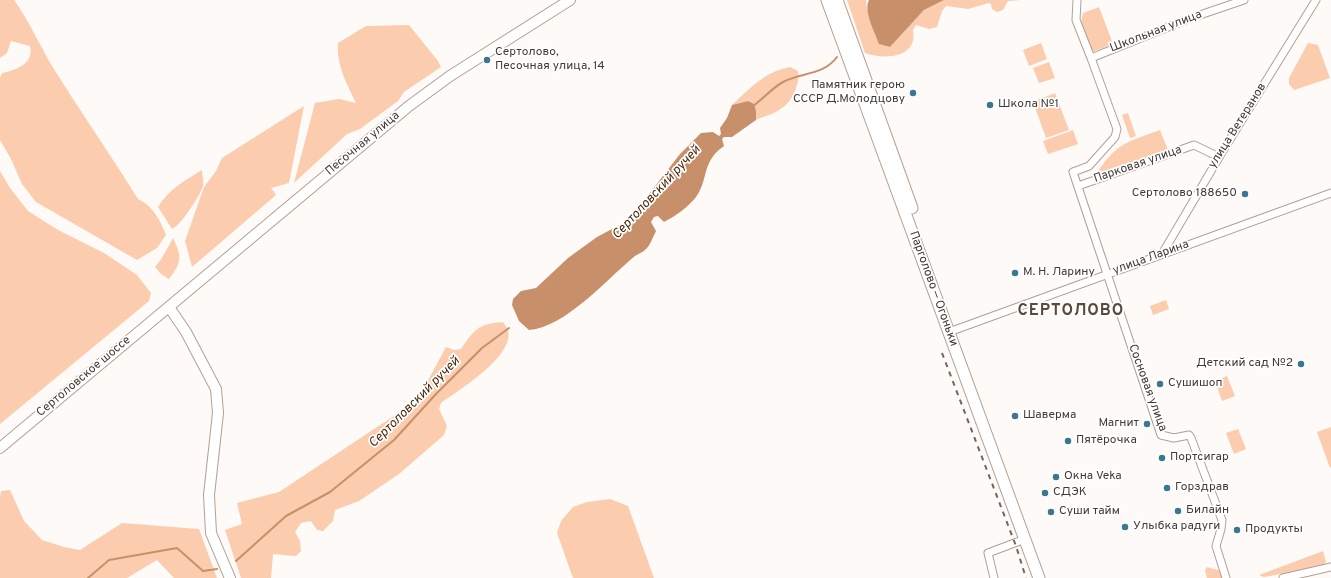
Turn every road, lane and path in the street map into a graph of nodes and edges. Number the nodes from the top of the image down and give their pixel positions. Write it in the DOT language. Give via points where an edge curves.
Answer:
graph roads {
  1 [pos="570,0"];
  2 [pos="827,0"];
  3 [pos="837,0"];
  4 [pos="1077,0"];
  5 [pos="1244,0"];
  6 [pos="1316,0"];
  7 [pos="1091,58"];
  8 [pos="1219,157"];
  9 [pos="1078,186"];
  10 [pos="1331,193"];
  11 [pos="1162,254"];
  12 [pos="1108,274"];
  13 [pos="169,307"];
  14 [pos="952,331"];
  15 [pos="0,448"];
  16 [pos="1025,539"];
  17 [pos="1331,566"];
  18 [pos="230,578"];
  19 [pos="994,578"];
  20 [pos="1039,578"];
  21 [pos="1048,578"];
  22 [pos="1226,578"];
  23 [pos="1283,578"];
  1 -- 13 [label="main road, Песочная улица" via="450,76 409,106"];
  2 -- 14 [label="main road, Парголово — Огоньки"];
  3 -- 14 [label="main road, Парголово — Огоньки"];
  4 -- 7 [label="street" via="1076,20"];
  5 -- 7 [label="street, Школьная улица" via="1188,19"];
  6 -- 8 [label="street, улица Ветеранов"];
  7 -- 9 [label="street, Сосновая улица" via="1116,129 1115,137 1089,166 1073,172"];
  8 -- 9 [label="street, Парковая улица" via="1194,145"];
  8 -- 11 [label="street, улица Ветеранов"];
  9 -- 12 [label="street, Сосновая улица"];
  10 -- 11 [label="street, улица Ларина"];
  11 -- 12 [label="street, улица Ларина"];
  12 -- 14 [label="street, улица Ларина"];
  12 -- 22 [label="street, Сосновая улица" via="1161,435 1174,438 1189,435 1191,438 1222,520 1216,546"];
  13 -- 15 [label="main road, Сертоловское шоссе"];
  13 -- 18 [label="main road" via="186,332 216,388 218,413 209,495 211,533"];
  14 -- 16 [label="main road, Парголово — Огоньки"];
  14 -- 21 [label="main road, Парголово — Огоньки"];
  16 -- 19 [label="street" via="988,552"];
  16 -- 20 [label="main road, Парголово — Огоньки"];
  17 -- 23 [label="street"];
}
